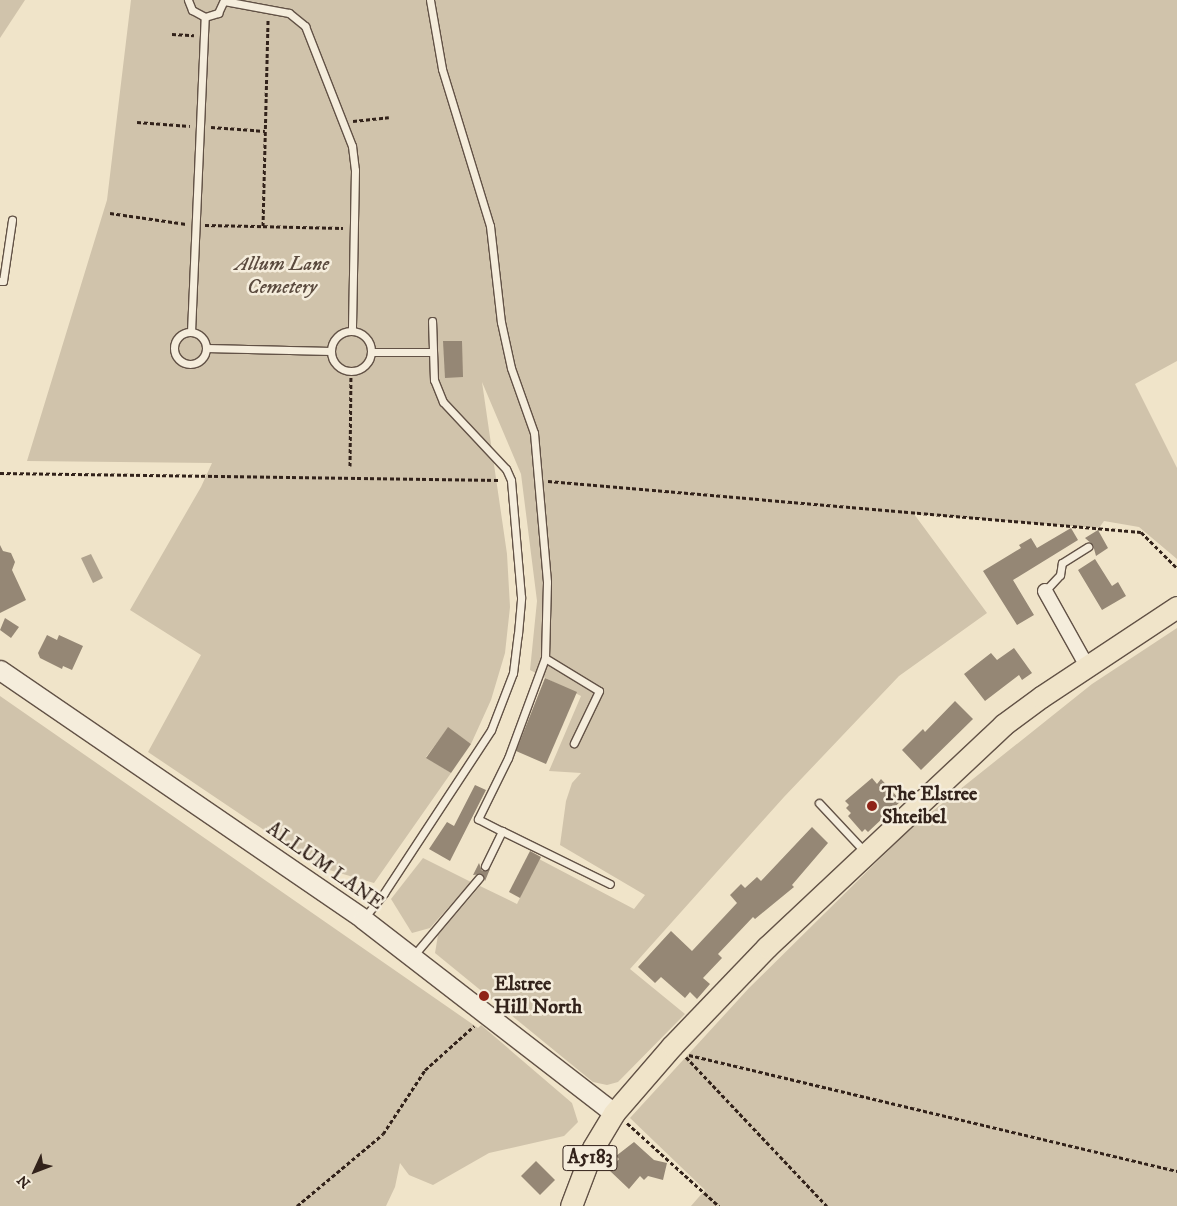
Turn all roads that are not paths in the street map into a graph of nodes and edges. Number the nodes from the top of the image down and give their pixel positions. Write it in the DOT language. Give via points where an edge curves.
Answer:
graph roads {
  1 [pos="188,0"];
  2 [pos="224,0"];
  3 [pos="430,0"];
  4 [pos="205,18"];
  5 [pos="12,220"];
  6 [pos="0,281"];
  7 [pos="432,321"];
  8 [pos="352,331"];
  9 [pos="191,332"];
  10 [pos="206,348"];
  11 [pos="331,351"];
  12 [pos="372,352"];
  13 [pos="432,352"];
  14 [pos="1088,547"];
  15 [pos="1045,591"];
  16 [pos="1177,607"];
  17 [pos="545,658"];
  18 [pos="1088,666"];
  19 [pos="0,670"];
  20 [pos="574,743"];
  21 [pos="819,803"];
  22 [pos="502,831"];
  23 [pos="865,852"];
  24 [pos="485,866"];
  25 [pos="479,878"];
  26 [pos="610,884"];
  27 [pos="363,919"];
  28 [pos="414,955"];
  29 [pos="614,1113"];
  30 [pos="571,1206"];
  1 -- 4 [label="lane" via="192,10"];
  2 -- 4 [label="lane" via="218,13"];
  2 -- 8 [label="lane" via="289,13 305,26 354,157"];
  3 -- 17 [label="lane" via="442,69 490,226 501,322 511,368 534,433 547,582"];
  4 -- 9 [label="lane"];
  5 -- 6 [label="lane" via="4,281"];
  7 -- 13 [label="lane"];
  8 -- 11 [label="lane" via="337,337"];
  8 -- 12 [label="lane" via="366,337"];
  9 -- 10 [label="lane" via="202,337"];
  9 -- 10 [label="lane" via="179,337 175,343 174,350 182,362 195,364 201,360"];
  10 -- 11 [label="lane"];
  11 -- 12 [label="lane" via="337,366 351,372 366,366"];
  12 -- 13 [label="lane"];
  13 -- 27 [label="lane" via="434,380 443,402 506,469 510,480 521,597 512,673 491,730 384,893"];
  14 -- 15 [label="lane" via="1062,562 1060,575"];
  15 -- 18 [label="street"];
  16 -- 18 [label="main road, A5183"];
  17 -- 20 [label="lane" via="599,691"];
  17 -- 22 [label="lane" via="508,758 478,819"];
  18 -- 23 [label="main road, A5183" via="1003,725"];
  19 -- 27 [label="main road, ALLUM LANE"];
  21 -- 23 [label="lane"];
  22 -- 24 [label="lane"];
  22 -- 26 [label="lane"];
  23 -- 29 [label="main road, A5183" via="767,947 672,1046"];
  25 -- 28 [label="lane"];
  27 -- 28 [label="main road, ALLUM LANE"];
  28 -- 29 [label="main road, ALLUM LANE"];
  29 -- 30 [label="main road, A5183" via="593,1148"];
}
